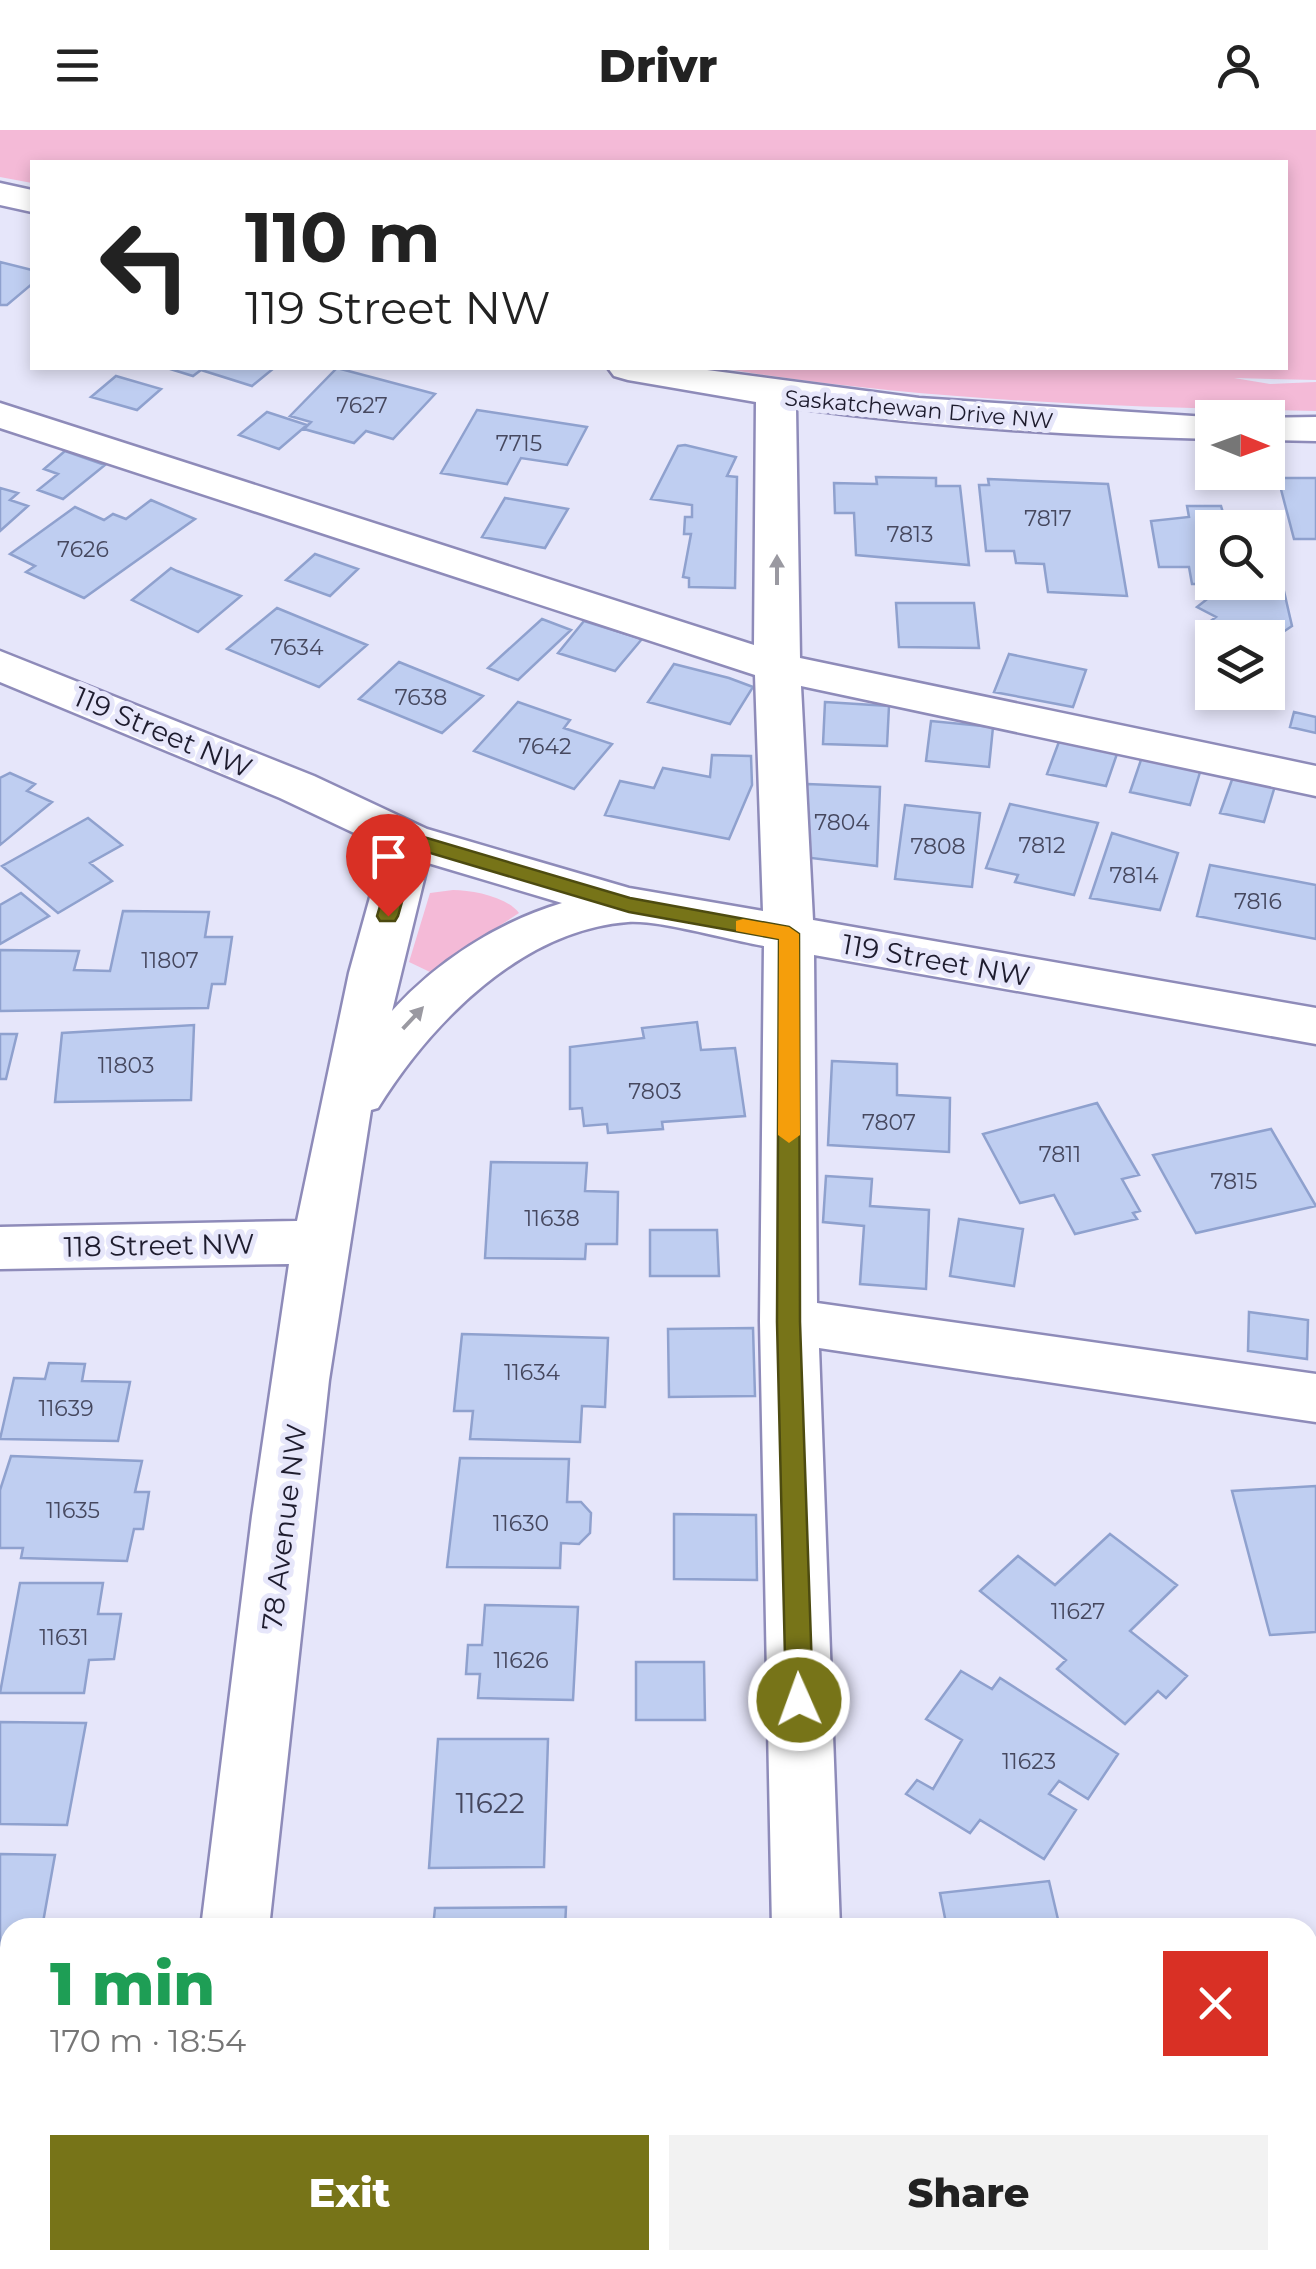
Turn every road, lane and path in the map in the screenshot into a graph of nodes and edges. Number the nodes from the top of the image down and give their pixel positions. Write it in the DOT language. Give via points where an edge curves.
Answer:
graph roads {
  1 [pos="0,194"];
  2 [pos="30,200"];
  3 [pos="639,370"];
  4 [pos="776,396"];
  5 [pos="0,415"];
  6 [pos="1195,427"];
  7 [pos="1285,428"];
  8 [pos="1316,429"];
  9 [pos="0,665"];
  10 [pos="778,667"];
  11 [pos="1316,782"];
  12 [pos="410,840"];
  13 [pos="629,905"];
  14 [pos="789,934"];
  15 [pos="1316,1026"];
  16 [pos="339,1127"];
  17 [pos="319,1242"];
  18 [pos="0,1248"];
  19 [pos="788,1322"];
  20 [pos="1316,1398"];
  21 [pos="235,1918"];
  22 [pos="806,1918"];
  1 -- 2 [label="street"];
  3 -- 4 [label="street, Saskatchewan Drive NW"];
  4 -- 6 [label="street, Saskatchewan Drive NW" via="970,417"];
  10 -- 4 [label="street, one-way"];
  5 -- 10 [label="street"];
  7 -- 8 [label="street"];
  9 -- 12 [label="street, 119 Street NW"];
  10 -- 11 [label="street"];
  10 -- 14 [label="street"];
  12 -- 13 [label="street, 119 Street NW"];
  12 -- 16 [label="street, 78 Avenue NW"];
  13 -- 14 [label="street, 119 Street NW"];
  16 -- 13 [label="street, 78 Avenue NW, one-way" via="388,1045 438,991 553,924"];
  14 -- 15 [label="street, 119 Street NW"];
  14 -- 19 [label="street"];
  16 -- 17 [label="street, 78 Avenue NW"];
  17 -- 18 [label="street, 118 Street NW"];
  17 -- 21 [label="street, 78 Avenue NW"];
  19 -- 20 [label="street"];
  19 -- 22 [label="street"];
}
